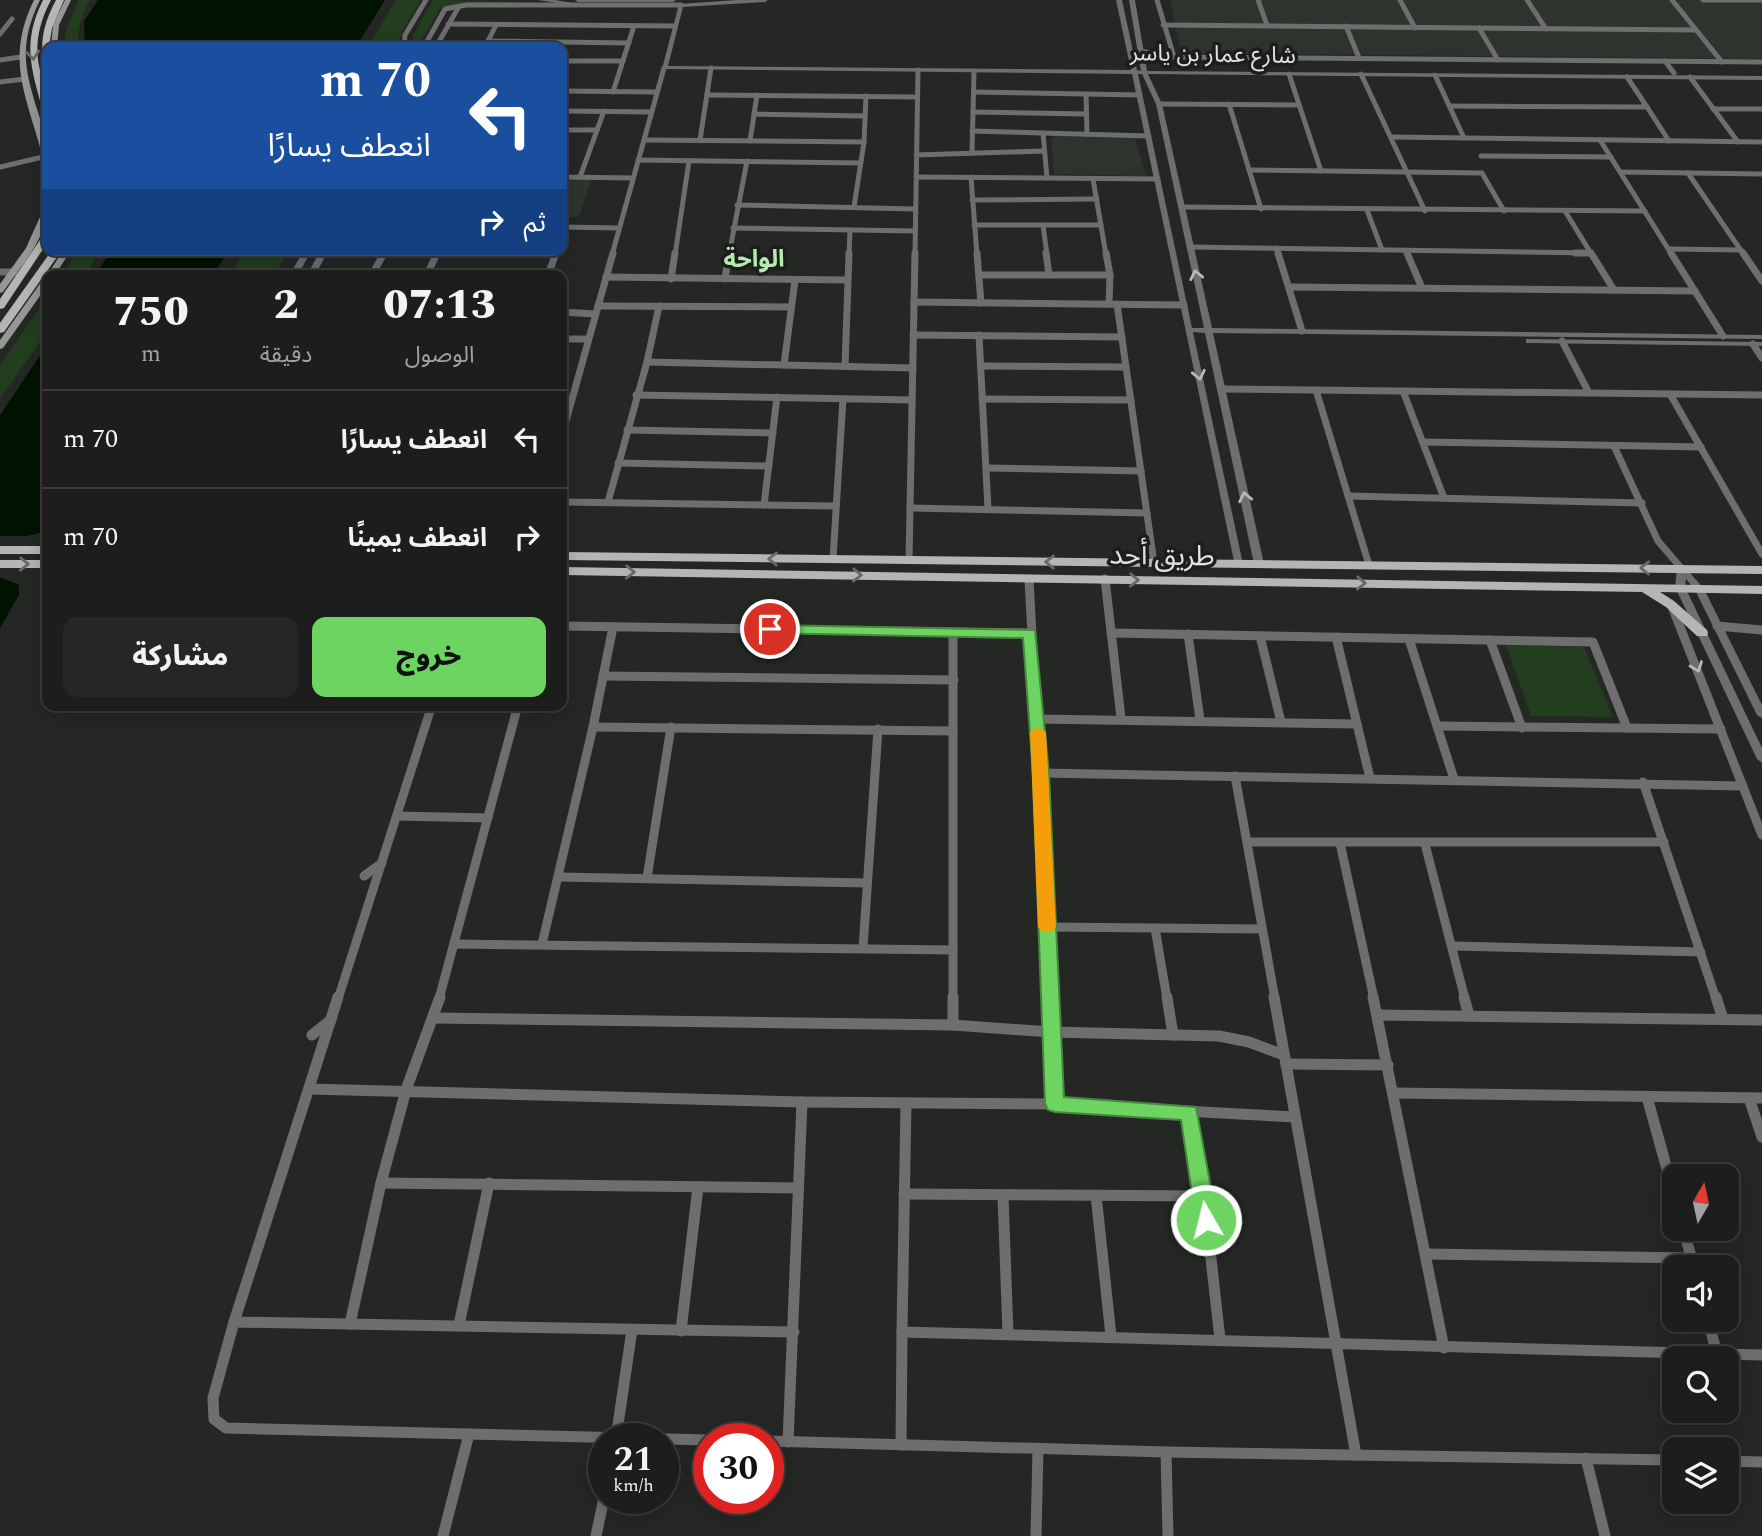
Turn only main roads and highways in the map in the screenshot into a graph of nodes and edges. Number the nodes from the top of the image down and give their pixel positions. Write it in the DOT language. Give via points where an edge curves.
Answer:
graph roads {
  1 [pos="47,0"];
  2 [pos="60,0"];
  3 [pos="68,0"];
  4 [pos="34,1"];
  5 [pos="47,42"];
  6 [pos="54,42"];
  7 [pos="42,94"];
  8 [pos="30,96"];
  9 [pos="42,105"];
  10 [pos="42,139"];
  11 [pos="42,221"];
  12 [pos="42,243"];
  13 [pos="42,272"];
  14 [pos="34,283"];
  15 [pos="42,287"];
  16 [pos="0,290"];
  17 [pos="36,295"];
  18 [pos="0,306"];
  19 [pos="0,330"];
  20 [pos="0,346"];
  21 [pos="42,549"];
  22 [pos="0,550"];
  23 [pos="567,556"];
  24 [pos="0,564"];
  25 [pos="42,564"];
  26 [pos="1762,570"];
  27 [pos="567,571"];
  28 [pos="1643,587"];
  29 [pos="1762,590"];
  30 [pos="1702,633"];
  1 -- 7 [label="main road, one-way" via="35,21 32,39 32,60"];
  2 -- 5 [label="main road" via="51,16"];
  3 -- 6 [label="main road" via="56,25"];
  4 -- 8 [label="main road" via="23,28 21,57"];
  8 -- 9 [label="main road"];
  8 -- 10 [label="main road"];
  11 -- 16 [label="main road" via="30,248"];
  12 -- 18 [label="main road"];
  13 -- 14 [label="main road"];
  14 -- 17 [label="main road"];
  14 -- 19 [label="main road"];
  15 -- 17 [label="main road"];
  17 -- 20 [label="main road"];
  21 -- 22 [label="main road"];
  26 -- 23 [label="main road, طريق أحد, one-way"];
  24 -- 25 [label="main road, one-way"];
  27 -- 28 [label="main road, طريق أحد, one-way"];
  28 -- 29 [label="main road, طريق أحد"];
  28 -- 30 [label="main road"];
}
